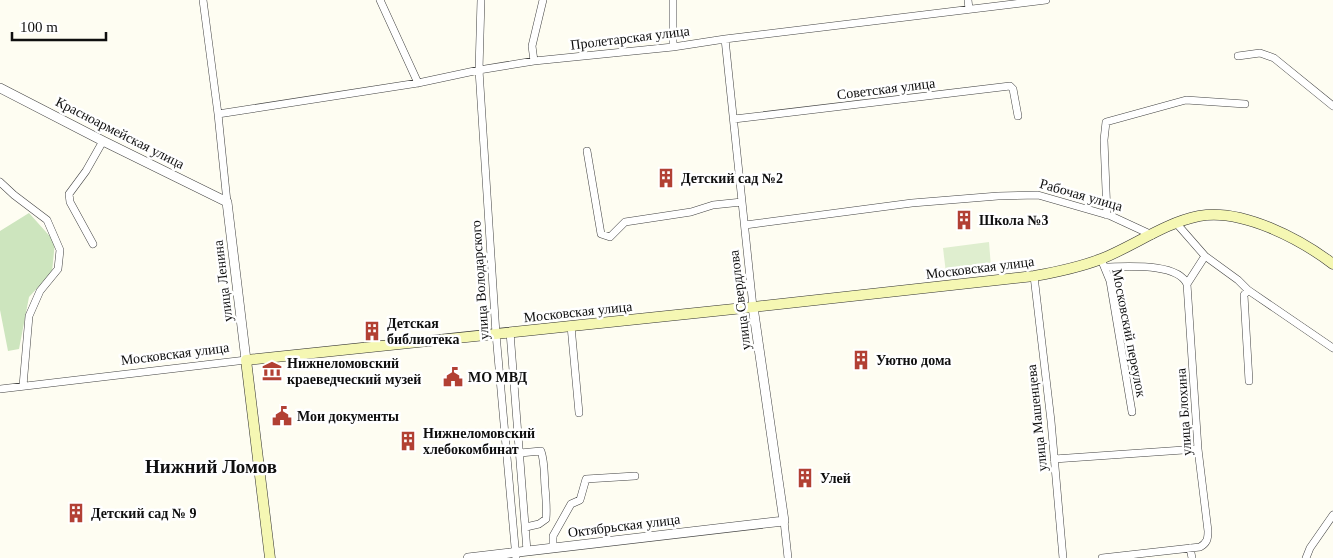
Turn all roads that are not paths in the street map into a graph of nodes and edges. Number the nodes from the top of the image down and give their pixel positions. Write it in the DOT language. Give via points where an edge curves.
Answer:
graph roads {
  1 [pos="203,0"];
  2 [pos="380,0"];
  3 [pos="481,0"];
  4 [pos="542,0"];
  5 [pos="673,0"];
  6 [pos="968,0"];
  7 [pos="1046,0"];
  8 [pos="970,9"];
  9 [pos="725,38"];
  10 [pos="673,47"];
  11 [pos="1238,56"];
  12 [pos="534,61"];
  13 [pos="479,70"];
  14 [pos="418,83"];
  15 [pos="0,89"];
  16 [pos="1245,104"];
  17 [pos="1333,106"];
  18 [pos="218,114"];
  19 [pos="1018,116"];
  20 [pos="734,119"];
  21 [pos="103,142"];
  22 [pos="587,150"];
  23 [pos="0,182"];
  24 [pos="227,202"];
  25 [pos="742,202"];
  26 [pos="1107,214"];
  27 [pos="1177,224"];
  28 [pos="745,225"];
  29 [pos="1152,235"];
  30 [pos="93,244"];
  31 [pos="1205,256"];
  32 [pos="1103,263"];
  33 [pos="1333,264"];
  34 [pos="1034,276"];
  35 [pos="1187,284"];
  36 [pos="1248,290"];
  37 [pos="753,307"];
  38 [pos="571,326"];
  39 [pos="510,332"];
  40 [pos="496,334"];
  41 [pos="1333,348"];
  42 [pos="246,360"];
  43 [pos="1249,381"];
  44 [pos="23,386"];
  45 [pos="0,389"];
  46 [pos="1132,412"];
  47 [pos="579,413"];
  48 [pos="1198,449"];
  49 [pos="520,453"];
  50 [pos="1054,459"];
  51 [pos="635,476"];
  52 [pos="1333,515"];
  53 [pos="784,521"];
  54 [pos="526,527"];
  55 [pos="553,548"];
  56 [pos="1190,548"];
  57 [pos="528,551"];
  58 [pos="516,555"];
  59 [pos="270,558"];
  60 [pos="468,558"];
  61 [pos="788,558"];
  62 [pos="1063,558"];
  63 [pos="1102,558"];
  64 [pos="1192,558"];
  65 [pos="1306,558"];
  1 -- 18 [label="street, улица Ленина"];
  2 -- 14 [label="street"];
  3 -- 13 [label="street, улица Володарского"];
  4 -- 12 [label="street" via="532,46"];
  5 -- 10 [label="street"];
  6 -- 8 [label="street"];
  7 -- 8 [label="street, Пролетарская улица"];
  8 -- 9 [label="street, Пролетарская улица"];
  9 -- 10 [label="street, Пролетарская улица"];
  9 -- 20 [label="street, улица Свердлова"];
  10 -- 12 [label="street, Пролетарская улица"];
  11 -- 17 [label="street" via="1260,53 1274,58"];
  12 -- 13 [label="street, Пролетарская улица"];
  13 -- 14 [label="street, Пролетарская улица"];
  13 -- 40 [label="street, улица Володарского"];
  14 -- 18 [label="street, Пролетарская улица"];
  15 -- 21 [label="street, Красноармейская улица"];
  16 -- 26 [label="street" via="1186,100 1106,122"];
  18 -- 24 [label="street, улица Ленина"];
  19 -- 20 [label="street, Советская улица" via="1010,86"];
  20 -- 25 [label="street, улица Свердлова"];
  21 -- 24 [label="street, Красноармейская улица"];
  21 -- 30 [label="street" via="69,194 70,202"];
  22 -- 25 [label="street" via="601,234 610,237 626,222"];
  23 -- 44 [label="street" via="47,220 60,250 58,270 40,292 28,316"];
  24 -- 42 [label="street, улица Ленина"];
  25 -- 28 [label="street, улица Свердлова"];
  26 -- 28 [label="street, Рабочая улица" via="1038,195 998,196 912,203"];
  26 -- 29 [label="street, Рабочая улица"];
  27 -- 29 [label="main road"];
  27 -- 31 [label="street"];
  27 -- 33 [label="main road" via="1211,215 1245,220 1290,236"];
  28 -- 37 [label="street, улица Свердлова"];
  29 -- 32 [label="main road, Московская улица"];
  31 -- 35 [label="street"];
  31 -- 36 [label="street"];
  32 -- 34 [label="main road, Московская улица"];
  32 -- 35 [label="street" via="1156,267 1180,275"];
  32 -- 46 [label="street, Московский переулок" via="1110,281"];
  34 -- 37 [label="main road, Московская улица"];
  34 -- 50 [label="street, улица Машенцева"];
  35 -- 48 [label="street, улица Блохина"];
  36 -- 41 [label="street"];
  36 -- 43 [label="street" via="1244,295"];
  37 -- 38 [label="main road, Московская улица"];
  37 -- 53 [label="street, улица Свердлова"];
  38 -- 39 [label="main road, Московская улица"];
  38 -- 47 [label="street"];
  39 -- 40 [label="main road, Московская улица"];
  39 -- 49 [label="street"];
  40 -- 42 [label="main road, Московская улица"];
  40 -- 58 [label="street, улица Володарского"];
  42 -- 44 [label="street, Московская улица"];
  42 -- 59 [label="main road, улица Ленина"];
  44 -- 45 [label="street, Московская улица"];
  48 -- 50 [label="street"];
  48 -- 56 [label="street, улица Блохина" via="1208,540 1200,547"];
  49 -- 54 [label="street"];
  49 -- 54 [label="street" via="541,451 547,506 546,519"];
  50 -- 62 [label="street, улица Машенцева"];
  51 -- 55 [label="street" via="586,479 580,500 571,504 553,536"];
  52 -- 65 [label="street"];
  53 -- 55 [label="street, Октябрьская улица"];
  53 -- 61 [label="street, улица Свердлова"];
  54 -- 57 [label="street"];
  55 -- 57 [label="street, Октябрьская улица"];
  56 -- 63 [label="street"];
  56 -- 64 [label="street"];
  57 -- 58 [label="street, Октябрьская улица"];
  58 -- 60 [label="street, Октябрьская улица"];
}
